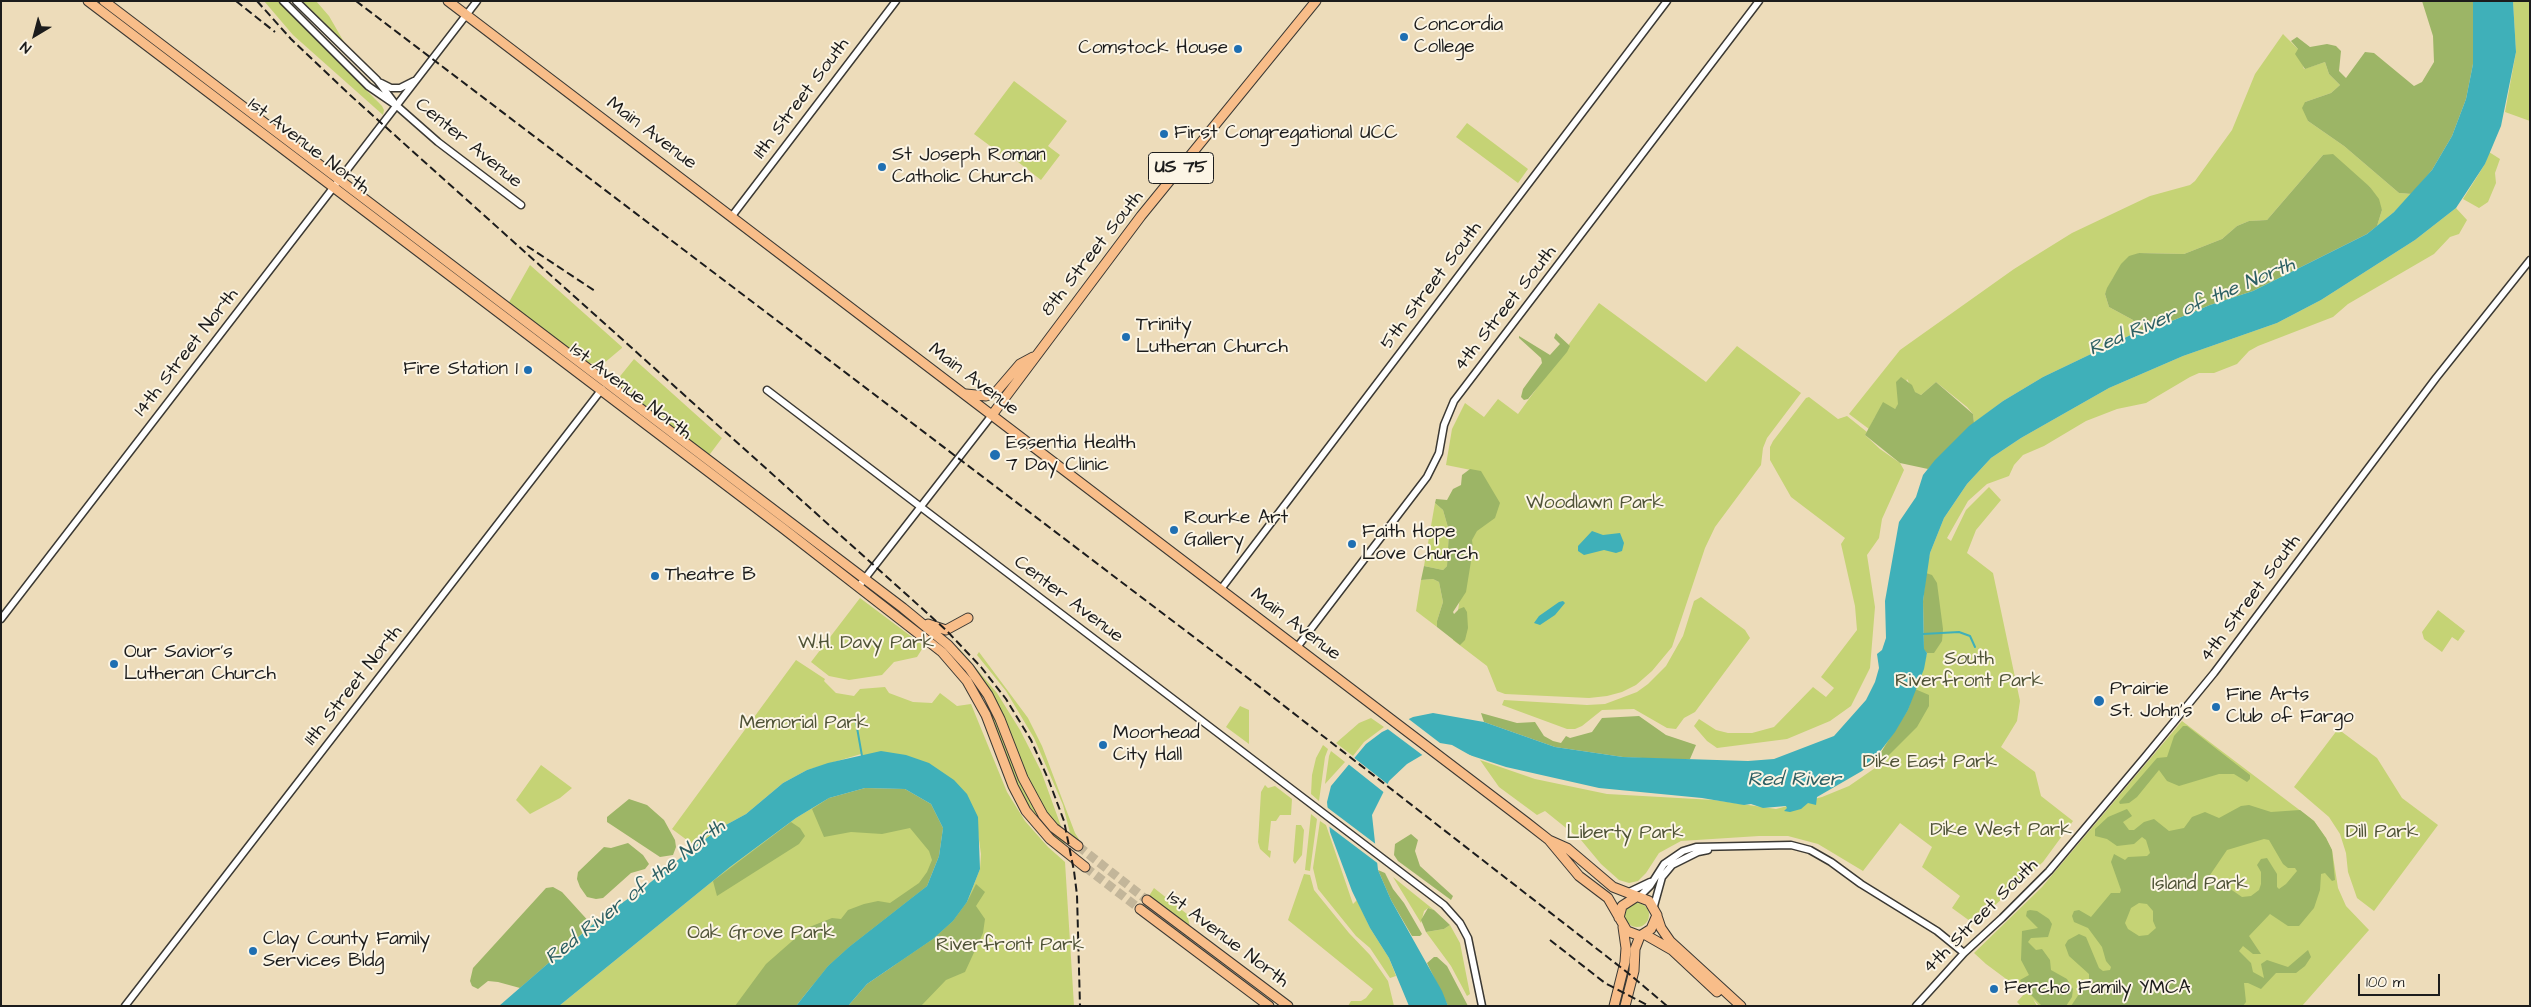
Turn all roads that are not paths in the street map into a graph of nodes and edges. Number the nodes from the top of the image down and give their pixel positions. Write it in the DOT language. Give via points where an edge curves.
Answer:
graph roads {
  1 [pos="88,1"];
  2 [pos="104,1"];
  3 [pos="283,1"];
  4 [pos="296,1"];
  5 [pos="448,1"];
  6 [pos="477,1"];
  7 [pos="896,1"];
  8 [pos="1316,1"];
  9 [pos="1667,1"];
  10 [pos="1759,1"];
  11 [pos="466,15"];
  12 [pos="377,80"];
  13 [pos="417,80"];
  14 [pos="397,106"];
  15 [pos="337,184"];
  16 [pos="521,206"];
  17 [pos="732,216"];
  18 [pos="2530,260"];
  19 [pos="1035,356"];
  20 [pos="603,387"];
  21 [pos="767,390"];
  22 [pos="964,393"];
  23 [pos="992,414"];
  24 [pos="919,507"];
  25 [pos="861,582"];
  26 [pos="1221,589"];
  27 [pos="903,608"];
  28 [pos="968,618"];
  29 [pos="1,619"];
  30 [pos="1298,646"];
  31 [pos="1549,840"];
  32 [pos="1078,846"];
  33 [pos="1719,847"];
  34 [pos="1086,867"];
  35 [pos="1656,876"];
  36 [pos="1626,893"];
  37 [pos="1638,897"];
  38 [pos="1147,900"];
  39 [pos="1140,908"];
  40 [pos="1655,910"];
  41 [pos="1621,922"];
  42 [pos="1642,935"];
  43 [pos="1964,953"];
  44 [pos="125,1006"];
  45 [pos="1269,1006"];
  46 [pos="1288,1006"];
  47 [pos="1482,1006"];
  48 [pos="1614,1006"];
  49 [pos="1624,1006"];
  50 [pos="1731,1006"];
  51 [pos="1741,1006"];
  52 [pos="1916,1006"];
  1 -- 15 [label="main road, 1st Avenue North"];
  2 -- 15 [label="main road, 1st Avenue North"];
  3 -- 14 [label="street, Center Avenue" via="368,86"];
  4 -- 12 [label="street, Center Avenue"];
  5 -- 11 [label="main road, Main Avenue"];
  6 -- 11 [label="street, 14th Street North"];
  7 -- 17 [label="street, 11th Street South"];
  8 -- 19 [label="main road, 8th Street South / US 75" via="1153,201"];
  9 -- 26 [label="street, 5th Street South"];
  10 -- 30 [label="street, 4th Street South" via="1454,402 1444,425 1438,454 1427,477"];
  11 -- 13 [label="street, 14th Street North"];
  11 -- 17 [label="main road, Main Avenue"];
  12 -- 13 [label="street" via="391,88 400,88"];
  12 -- 14 [label="street, Center Avenue"];
  13 -- 14 [label="street, 14th Street North"];
  14 -- 15 [label="street, 14th Street North"];
  14 -- 16 [label="street, Center Avenue"];
  15 -- 20 [label="main road, 1st Avenue North"];
  15 -- 29 [label="street, 14th Street North"];
  17 -- 22 [label="main road, Main Avenue"];
  18 -- 43 [label="street, 4th Street South" via="2436,378 2214,673 2049,871"];
  19 -- 22 [label="main road" via="1020,364 996,392 986,396"];
  19 -- 23 [label="main road, 8th Street South / US 75"];
  20 -- 25 [label="main road, 1st Avenue North"];
  20 -- 44 [label="street, 11th Street North"];
  21 -- 24 [label="street, Center Avenue"];
  22 -- 23 [label="main road, Main Avenue"];
  23 -- 24 [label="street, 8th Street South"];
  23 -- 26 [label="main road, Main Avenue"];
  24 -- 25 [label="street, 8th Street South"];
  24 -- 47 [label="street, Center Avenue" via="1451,912 1465,930 1471,946"];
  25 -- 27 [label="main road, 1st Avenue North"];
  25 -- 34 [label="main road, 1st Avenue North" via="942,652 967,681 986,714 1026,811 1050,839"];
  26 -- 30 [label="main road, Main Avenue"];
  27 -- 28 [label="main road" via="930,626 946,630"];
  27 -- 32 [label="main road, 1st Avenue North" via="948,645 969,668 1000,719 1036,802 1054,828"];
  30 -- 31 [label="main road, Main Avenue"];
  31 -- 36 [label="main road, Main Avenue" via="1567,848 1607,882"];
  31 -- 41 [label="main road, Main Avenue" via="1575,872 1608,898"];
  33 -- 35 [label="street" via="1696,847 1683,851 1664,864"];
  33 -- 40 [label="street" via="1698,852 1672,865 1662,877"];
  33 -- 43 [label="street" via="1791,845 1810,850 1937,931"];
  35 -- 36 [label="street" via="1642,887"];
  35 -- 37 [label="street"];
  36 -- 37 [label="main road, Main Avenue"];
  37 -- 40 [label="main road"];
  37 -- 41 [label="main road" via="1622,906"];
  38 -- 46 [label="main road, 1st Avenue North"];
  39 -- 45 [label="main road, 1st Avenue North"];
  40 -- 42 [label="main road" via="1655,923"];
  40 -- 51 [label="main road" via="1670,941"];
  41 -- 42 [label="main road" via="1634,935"];
  41 -- 48 [label="main road" via="1625,962"];
  42 -- 49 [label="main road" via="1635,949 1634,971"];
  42 -- 50 [label="main road" via="1672,950"];
  43 -- 52 [label="street, 4th Street South"];
}
